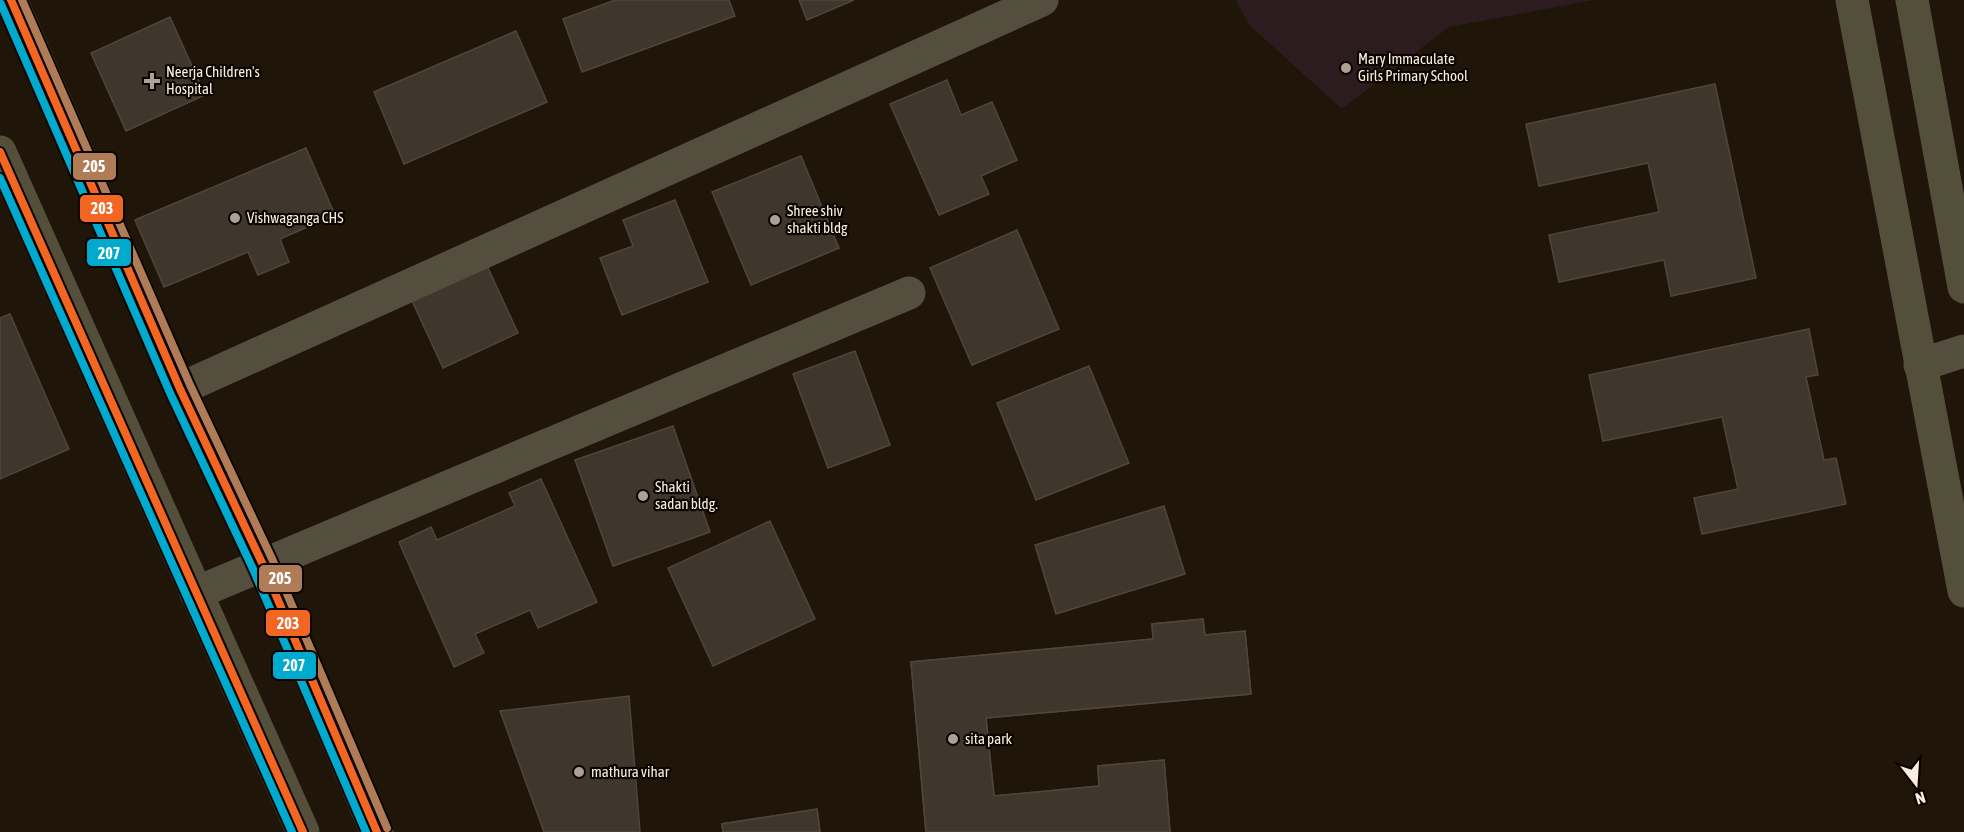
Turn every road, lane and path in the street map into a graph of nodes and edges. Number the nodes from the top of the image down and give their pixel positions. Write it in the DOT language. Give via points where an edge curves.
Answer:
graph roads {
  1 [pos="10,0"];
  2 [pos="1042,0"];
  3 [pos="1852,0"];
  4 [pos="1912,0"];
  5 [pos="0,152"];
  6 [pos="1964,287"];
  7 [pos="909,292"];
  8 [pos="1964,351"];
  9 [pos="1920,365"];
  10 [pos="180,389"];
  11 [pos="263,565"];
  12 [pos="1964,591"];
  13 [pos="196,593"];
  14 [pos="303,832"];
  15 [pos="377,832"];
  1 -- 10 [label="main road"];
  2 -- 10 [label="street"];
  3 -- 9 [label="main road"];
  4 -- 6 [label="main road"];
  5 -- 13 [label="main road"];
  7 -- 11 [label="street"];
  8 -- 9 [label="street"];
  9 -- 12 [label="main road"];
  10 -- 11 [label="main road"];
  11 -- 13 [label="street"];
  11 -- 15 [label="main road"];
  13 -- 14 [label="main road"];
}
